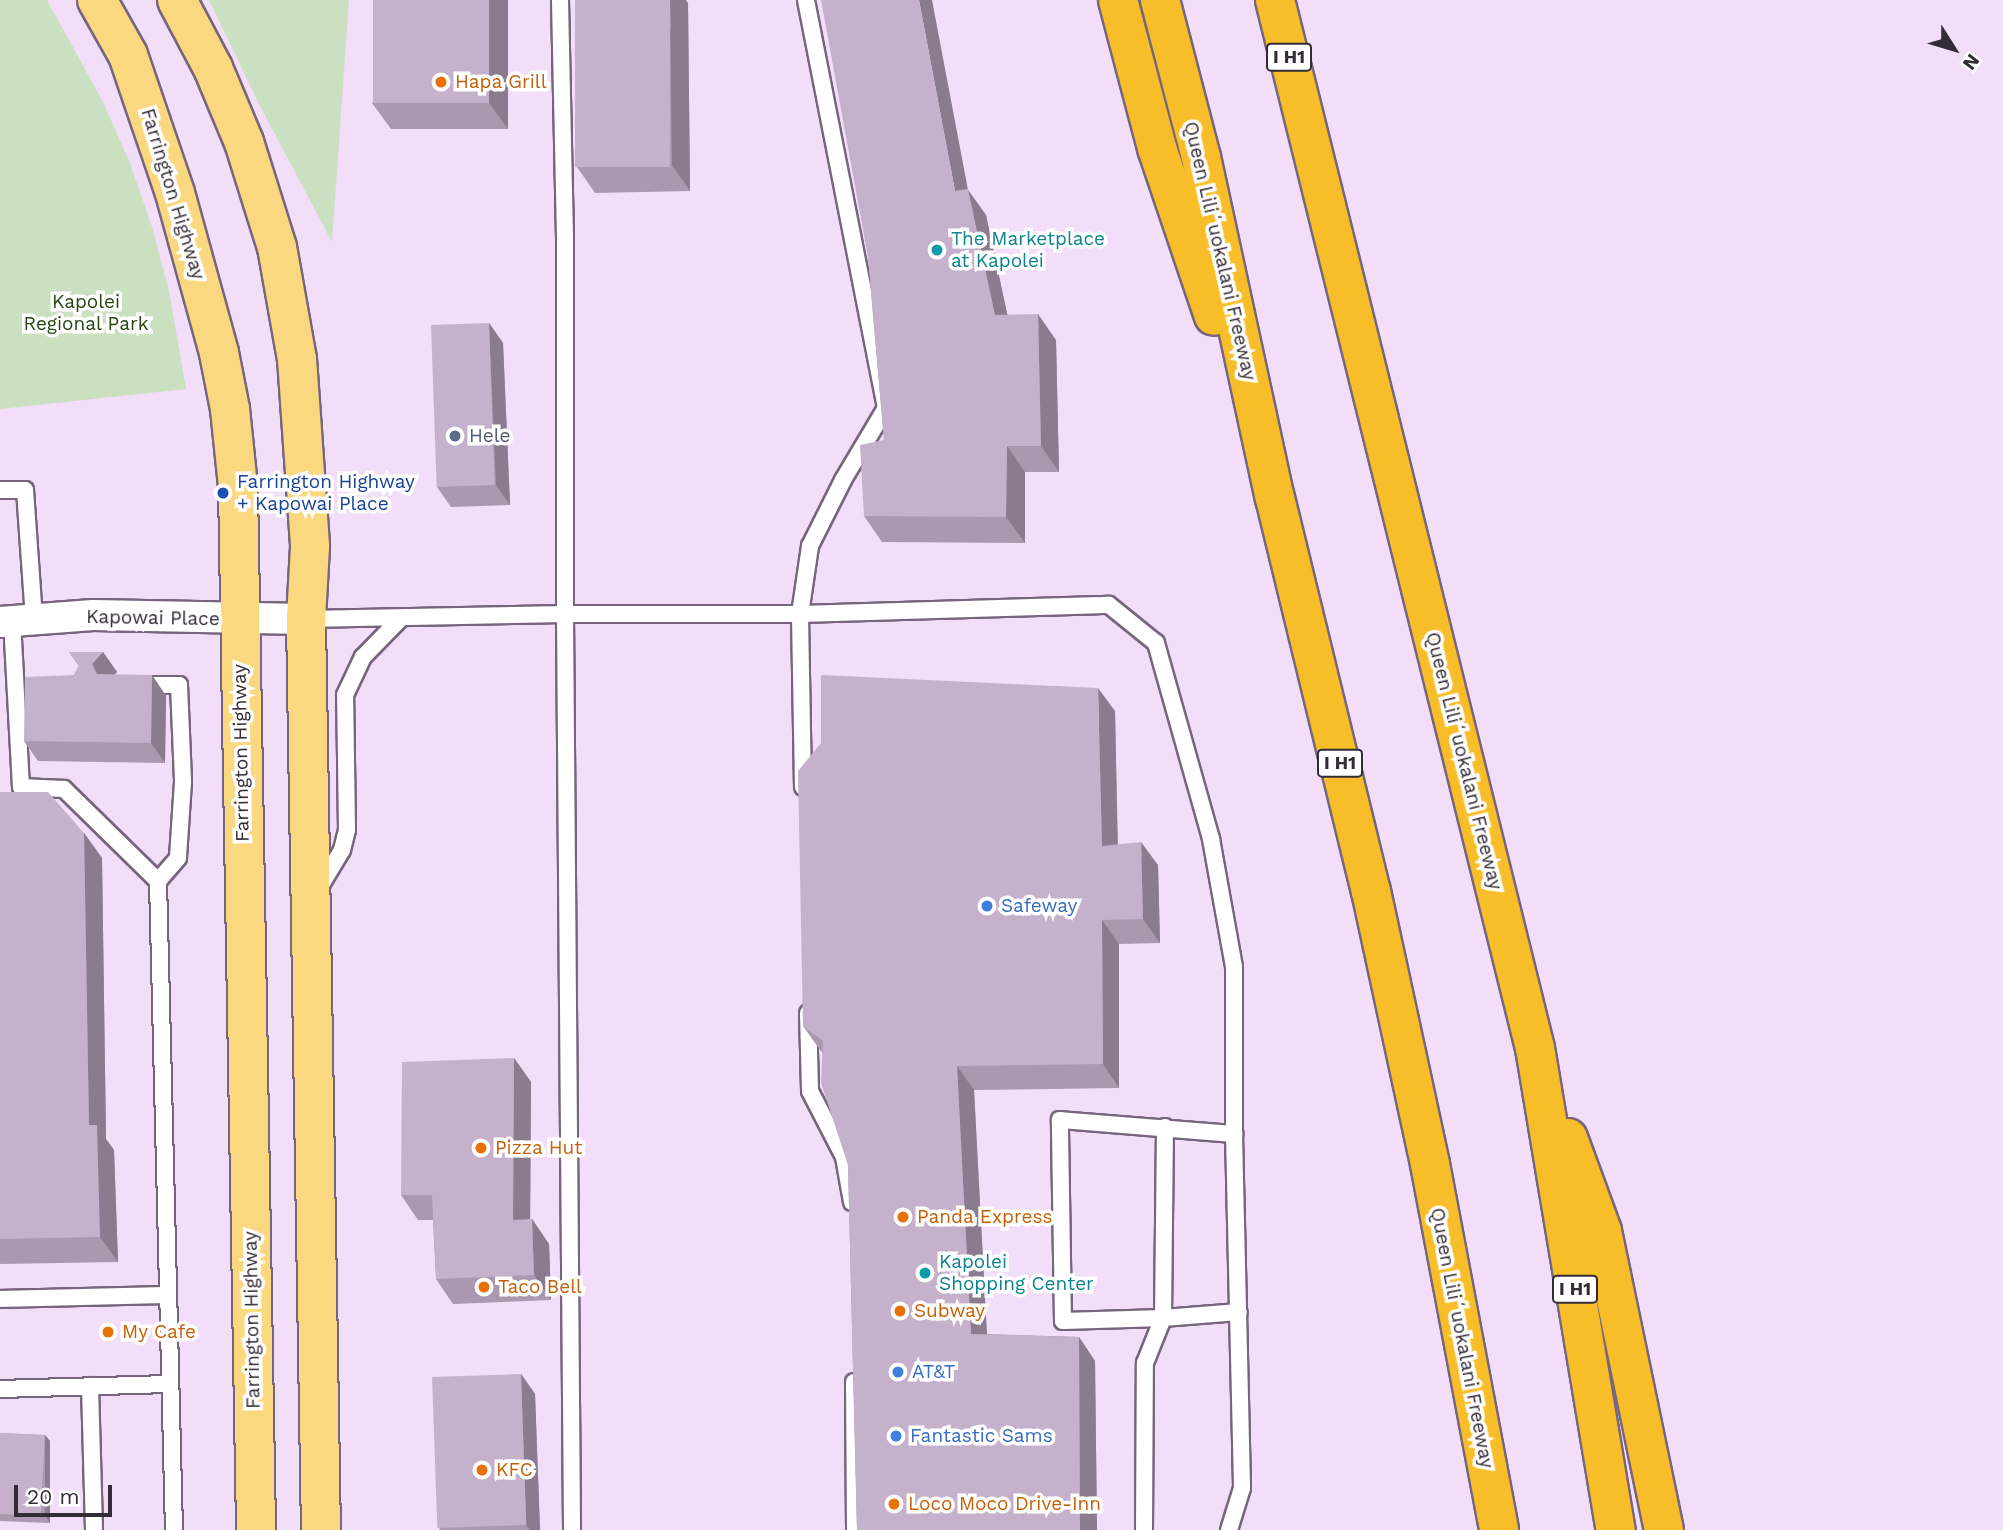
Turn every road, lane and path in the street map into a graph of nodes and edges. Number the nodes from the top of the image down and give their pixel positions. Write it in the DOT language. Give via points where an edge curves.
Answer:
graph roads {
  1 [pos="97,0"];
  2 [pos="177,0"];
  3 [pos="559,0"];
  4 [pos="806,0"];
  5 [pos="1118,0"];
  6 [pos="1160,0"];
  7 [pos="1275,0"];
  8 [pos="1283,0"];
  9 [pos="1303,114"];
  10 [pos="0,490"];
  11 [pos="1275,498"];
  12 [pos="565,614"];
  13 [pos="800,614"];
  14 [pos="401,618"];
  15 [pos="306,619"];
  16 [pos="238,620"];
  17 [pos="15,621"];
  18 [pos="128,685"];
  19 [pos="803,811"];
  20 [pos="158,881"];
  21 [pos="311,901"];
  22 [pos="807,995"];
  23 [pos="1535,1048"];
  24 [pos="1166,1127"];
  25 [pos="1234,1134"];
  26 [pos="852,1212"];
  27 [pos="168,1295"];
  28 [pos="0,1299"];
  29 [pos="1238,1311"];
  30 [pos="1163,1318"];
  31 [pos="853,1366"];
  32 [pos="170,1384"];
  33 [pos="90,1386"];
  34 [pos="0,1389"];
  35 [pos="94,1530"];
  36 [pos="174,1530"];
  37 [pos="256,1530"];
  38 [pos="321,1530"];
  39 [pos="572,1530"];
  40 [pos="855,1530"];
  41 [pos="1144,1530"];
  42 [pos="1229,1530"];
  43 [pos="1499,1530"];
  44 [pos="1616,1530"];
  45 [pos="1664,1530"];
  1 -- 16 [label="main road, Farrington Highway" via="128,55 175,193 219,353 238,486"];
  2 -- 15 [label="main road" via="244,142 277,247 296,359 306,465 310,547"];
  3 -- 12 [label="lane" via="565,238"];
  4 -- 13 [label="lane" via="886,408 810,546"];
  5 -- 11 [label="highway" via="1157,148"];
  6 -- 11 [label="highway, Queen Liliʻuokalani Freeway / I H1" via="1201,157"];
  7 -- 9 [label="highway, Queen Liliʻuokalani Freeway / I H1"];
  8 -- 9 [label="highway"];
  9 -- 23 [label="highway, Queen Liliʻuokalani Freeway / I H1"];
  10 -- 17 [label="lane" via="25,490"];
  11 -- 43 [label="highway, Queen Liliʻuokalani Freeway / I H1" via="1380,932 1430,1164"];
  12 -- 13 [label="lane"];
  12 -- 14 [label="lane"];
  12 -- 39 [label="lane"];
  13 -- 19 [label="lane"];
  13 -- 25 [label="lane" via="1109,605 1156,643 1211,839 1234,967"];
  14 -- 15 [label="lane"];
  14 -- 21 [label="lane" via="363,657 345,695 346,830 342,850"];
  15 -- 16 [label="street, Kapowai Place"];
  15 -- 21 [label="main road"];
  16 -- 17 [label="street, Kapowai Place" via="93,615"];
  16 -- 37 [label="main road, Farrington Highway"];
  17 -- 20 [label="lane" via="23,687 21,787 64,789"];
  18 -- 20 [label="lane" via="179,685 183,782 178,858"];
  20 -- 27 [label="lane"];
  21 -- 38 [label="main road"];
  22 -- 26 [label="lane" via="810,1091 844,1157"];
  23 -- 44 [label="highway, Queen Liliʻuokalani Freeway / I H1"];
  23 -- 45 [label="highway" via="1602,1231"];
  24 -- 25 [label="lane"];
  24 -- 30 [label="lane"];
  24 -- 30 [label="lane" via="1060,1120 1063,1321"];
  25 -- 29 [label="lane"];
  27 -- 28 [label="lane"];
  27 -- 32 [label="lane"];
  29 -- 30 [label="lane"];
  29 -- 42 [label="lane" via="1242,1488"];
  30 -- 41 [label="lane" via="1145,1363"];
  31 -- 40 [label="lane"];
  32 -- 33 [label="lane"];
  32 -- 36 [label="lane"];
  33 -- 34 [label="lane"];
  33 -- 35 [label="lane"];
}
